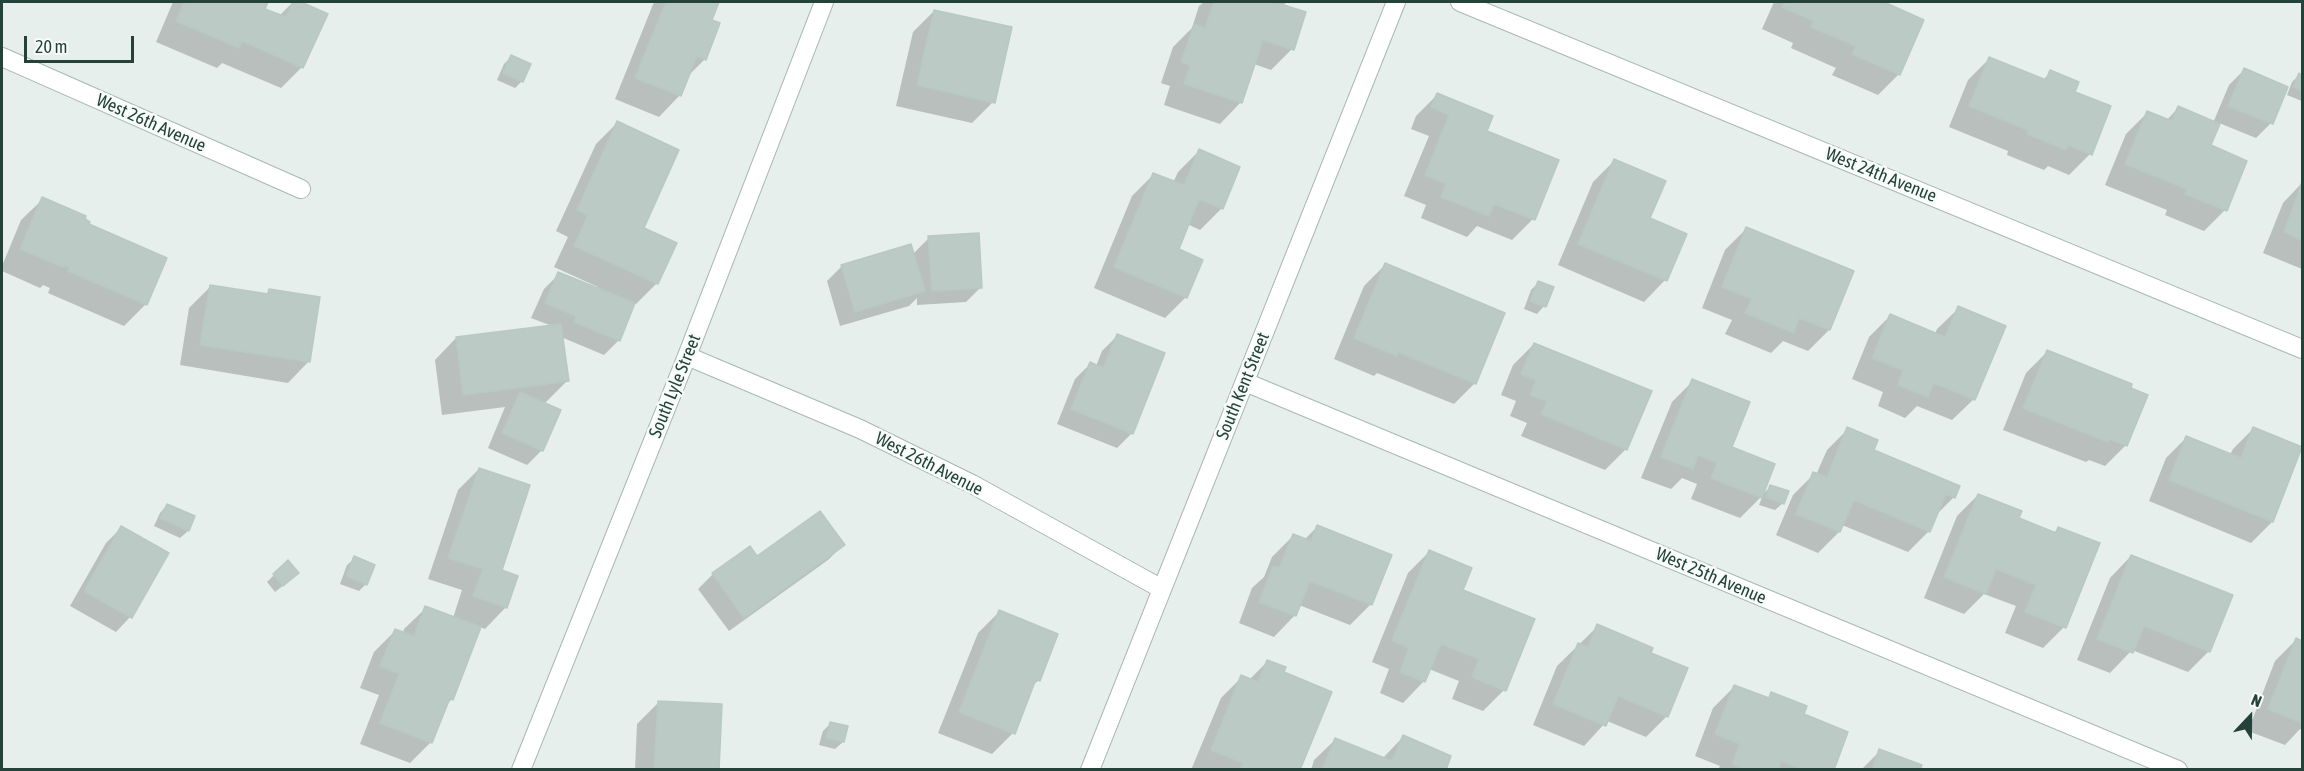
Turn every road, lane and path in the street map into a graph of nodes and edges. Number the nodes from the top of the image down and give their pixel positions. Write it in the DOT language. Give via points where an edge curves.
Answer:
graph roads {
  1 [pos="824,2"];
  2 [pos="1396,2"];
  3 [pos="1460,2"];
  4 [pos="2,57"];
  5 [pos="301,189"];
  6 [pos="2302,349"];
  7 [pos="687,356"];
  8 [pos="1245,382"];
  9 [pos="1162,589"];
  10 [pos="521,770"];
  11 [pos="1090,770"];
  12 [pos="2178,770"];
  1 -- 7 [label="street, South Lyle Street"];
  2 -- 8 [label="street, South Kent Street"];
  3 -- 6 [label="street, West 24th Avenue"];
  4 -- 5 [label="street, West 26th Avenue"];
  7 -- 9 [label="street, West 26th Avenue" via="860,429 972,484"];
  7 -- 10 [label="street, South Lyle Street"];
  8 -- 9 [label="street, South Kent Street"];
  8 -- 12 [label="street, West 25th Avenue"];
  9 -- 11 [label="street, South Kent Street"];
}
